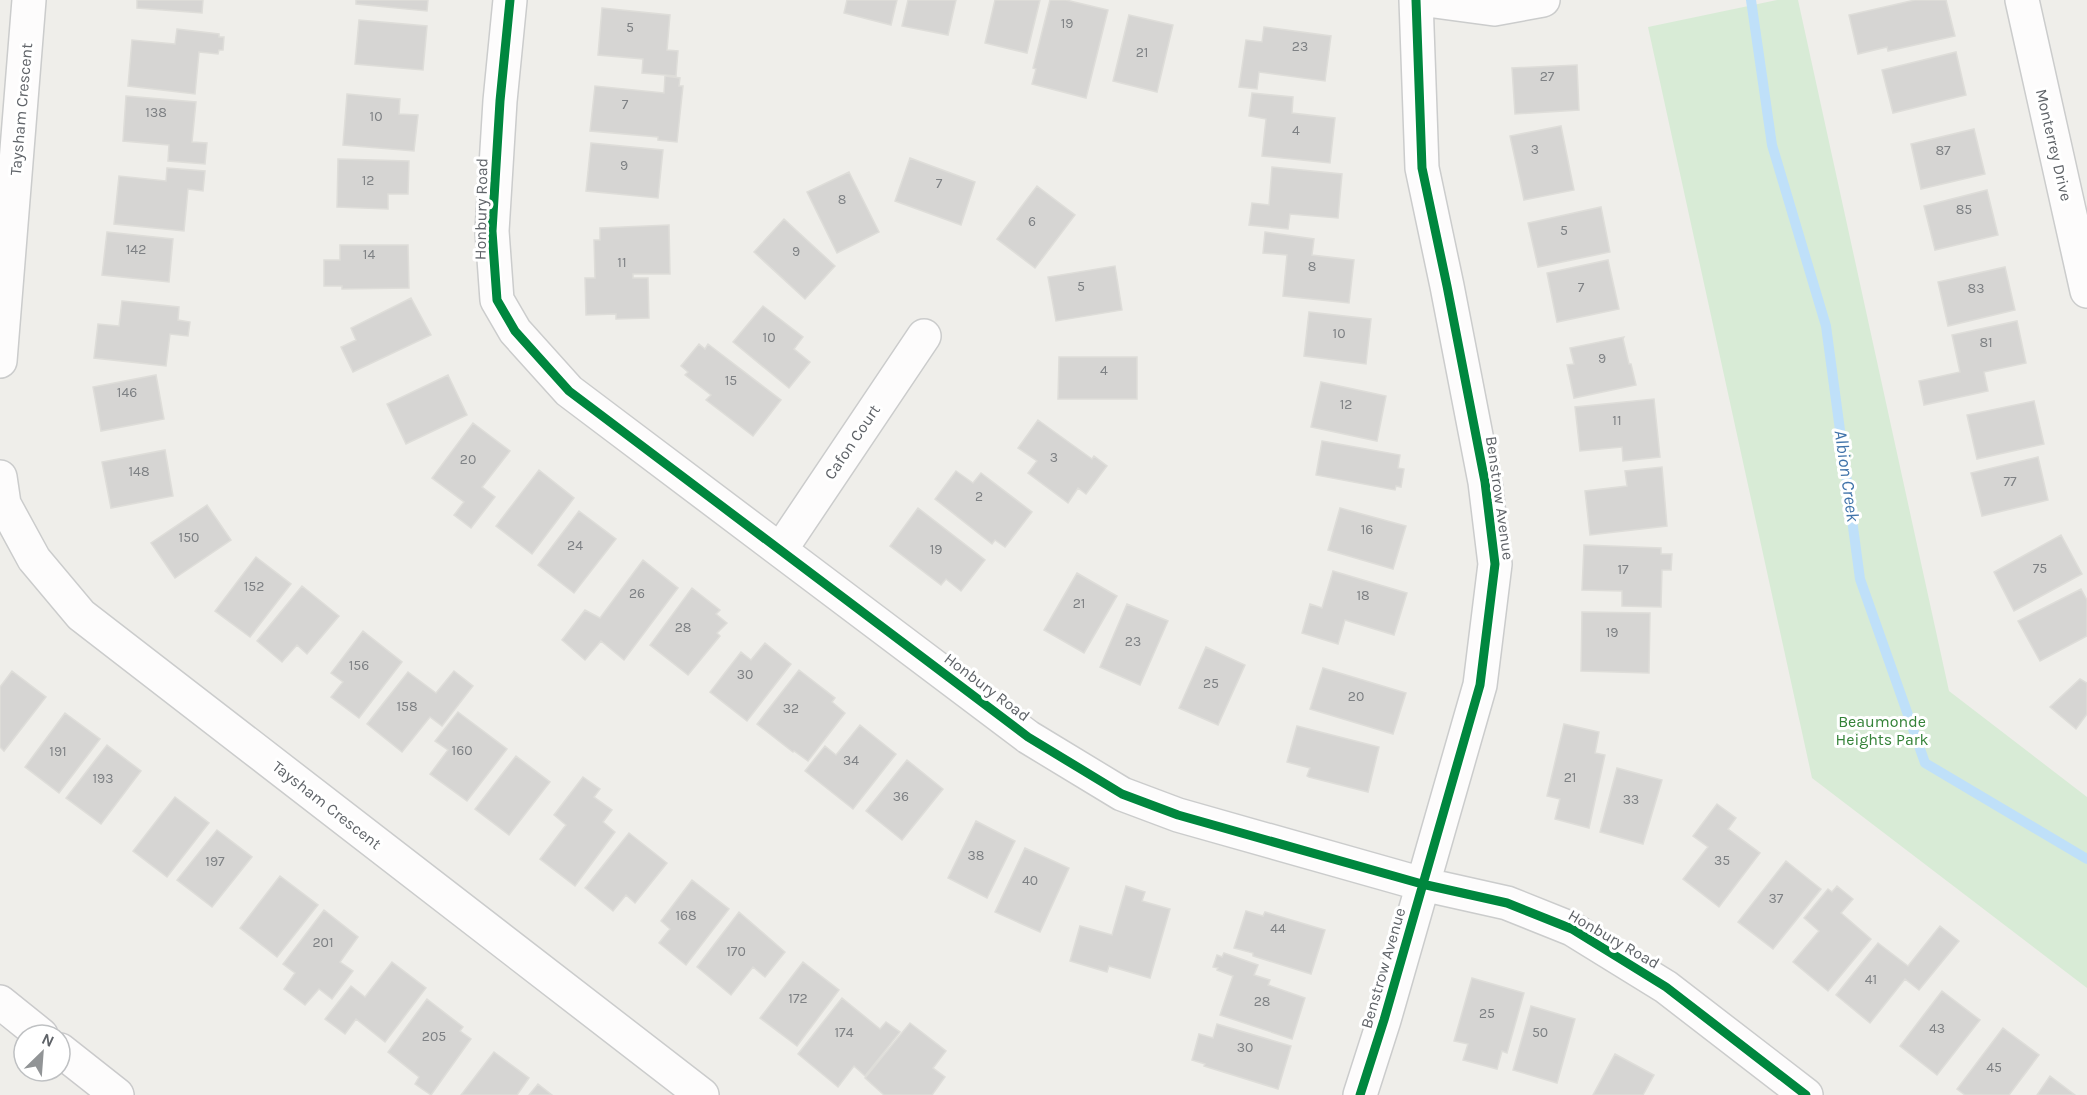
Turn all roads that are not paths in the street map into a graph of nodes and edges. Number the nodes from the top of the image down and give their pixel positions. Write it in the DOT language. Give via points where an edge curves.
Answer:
graph roads {
  1 [pos="29,0"];
  2 [pos="510,0"];
  3 [pos="1416,0"];
  4 [pos="1427,0"];
  5 [pos="1543,0"];
  6 [pos="2022,0"];
  7 [pos="2087,291"];
  8 [pos="924,336"];
  9 [pos="0,361"];
  10 [pos="0,477"];
  11 [pos="781,549"];
  12 [pos="1422,884"];
  13 [pos="0,1002"];
  14 [pos="26,1023"];
  15 [pos="72,1059"];
  16 [pos="117,1095"];
  17 [pos="702,1095"];
  18 [pos="1360,1095"];
  19 [pos="1806,1095"];
  1 -- 9 [label="street, Taysham Crescent"];
  2 -- 11 [label="street, Honbury Road" via="492,231 497,300 515,331 570,391"];
  3 -- 12 [label="street, Benstrow Avenue" via="1422,168 1485,482 1495,564 1480,685"];
  4 -- 5 [label="street" via="1494,9"];
  6 -- 7 [label="street, Monterrey Drive"];
  8 -- 11 [label="street, Cafon Court"];
  10 -- 17 [label="street, Taysham Crescent" via="4,504 34,559 81,615"];
  11 -- 12 [label="street, Honbury Road" via="1028,737 1122,794 1178,815"];
  12 -- 18 [label="street, Benstrow Avenue"];
  12 -- 19 [label="street, Honbury Road" via="1508,903 1572,929 1666,987"];
  13 -- 14 [label="street"];
  15 -- 16 [label="street"];
}
